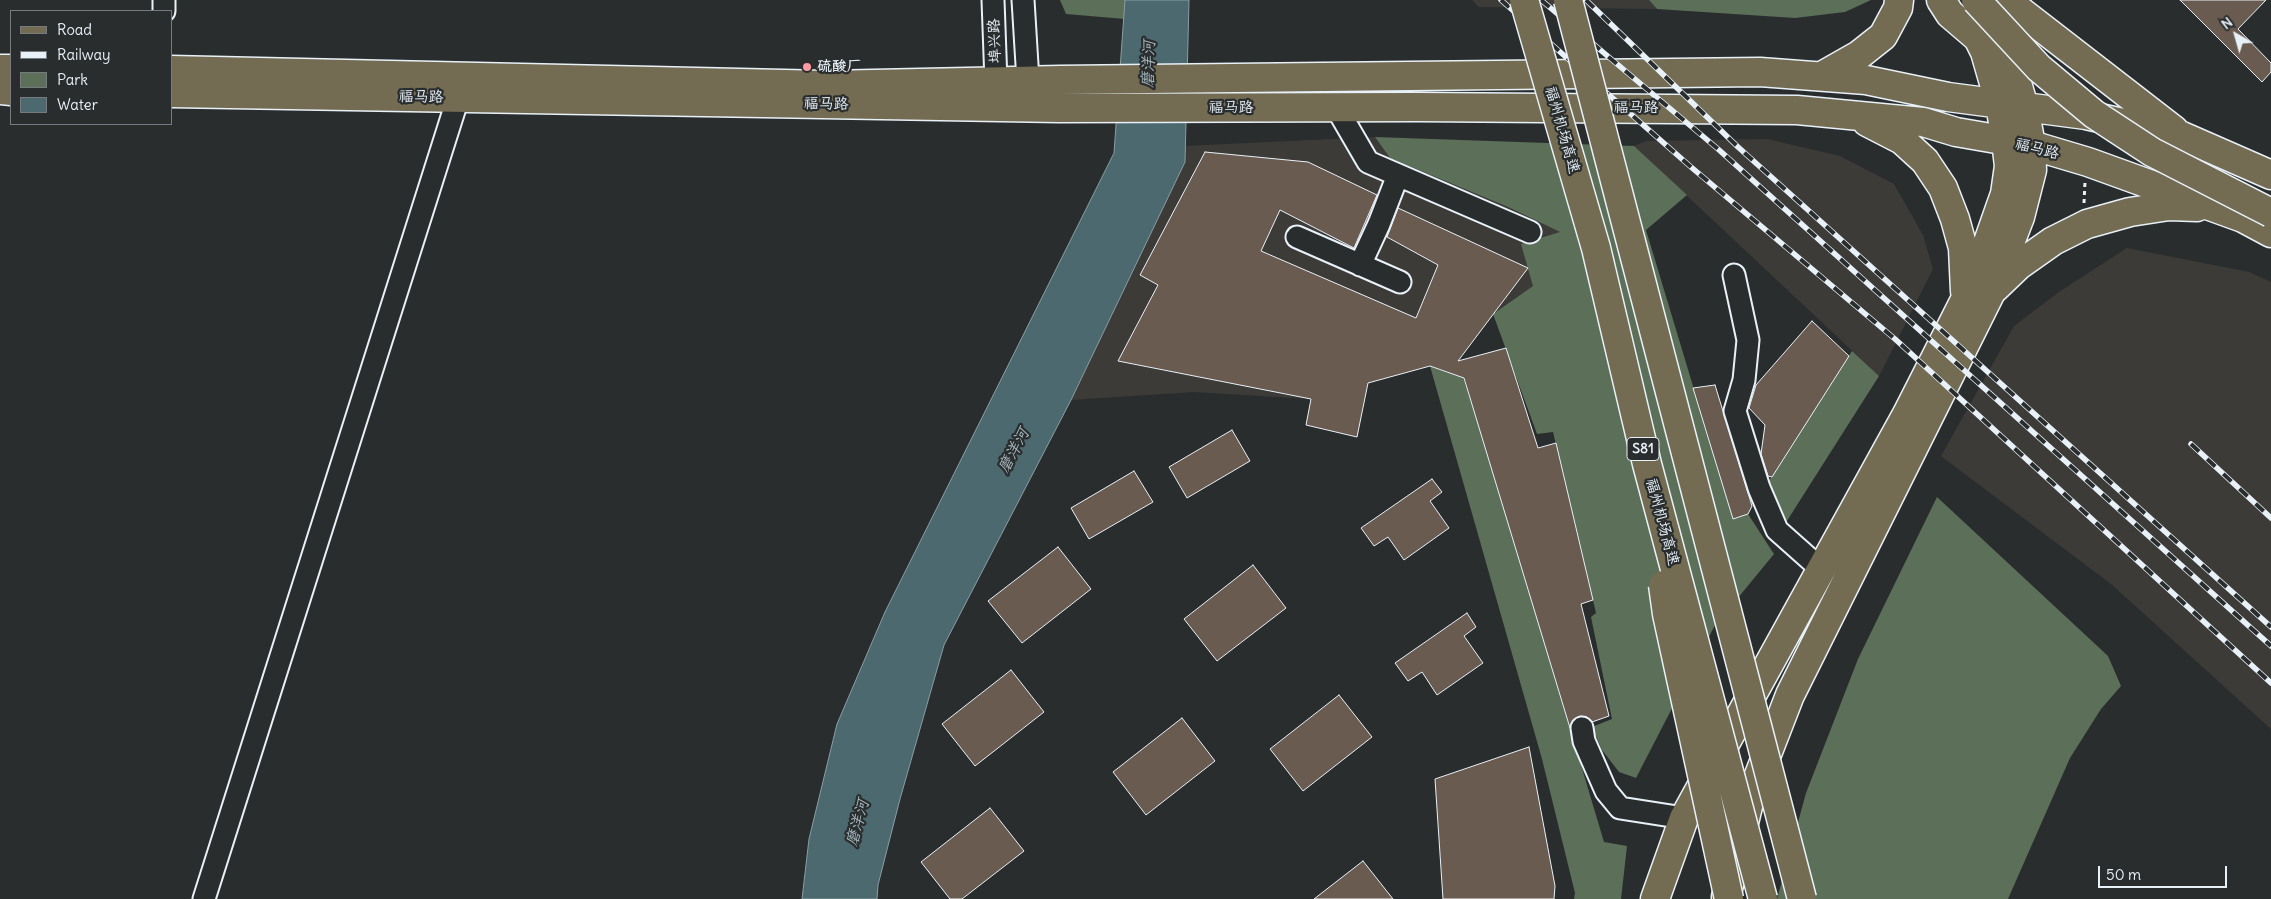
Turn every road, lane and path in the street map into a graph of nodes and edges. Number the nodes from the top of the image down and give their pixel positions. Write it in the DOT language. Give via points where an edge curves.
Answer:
graph roads {
  1 [pos="993,0"];
  2 [pos="1024,0"];
  3 [pos="1524,0"];
  4 [pos="1568,0"];
  5 [pos="1899,0"];
  6 [pos="1940,0"];
  7 [pos="1976,0"];
  8 [pos="1981,0"];
  9 [pos="2006,0"];
  10 [pos="172,70"];
  11 [pos="1822,76"];
  12 [pos="1028,81"];
  13 [pos="996,82"];
  14 [pos="172,93"];
  15 [pos="458,98"];
  16 [pos="2012,105"];
  17 [pos="1336,107"];
  18 [pos="1852,114"];
  19 [pos="2182,136"];
  20 [pos="2018,143"];
  21 [pos="1398,175"];
  22 [pos="2271,175"];
  23 [pos="2085,179"];
  24 [pos="2084,209"];
  25 [pos="2271,213"];
  26 [pos="2243,218"];
  27 [pos="1530,232"];
  28 [pos="2271,233"];
  29 [pos="1297,237"];
  30 [pos="1360,265"];
  31 [pos="1734,275"];
  32 [pos="1400,282"];
  33 [pos="1991,292"];
  34 [pos="1964,301"];
  35 [pos="1647,464"];
  36 [pos="1822,570"];
  37 [pos="1582,728"];
  38 [pos="1684,818"];
  39 [pos="204,899"];
  40 [pos="1655,899"];
  41 [pos="1728,899"];
  42 [pos="1763,899"];
  43 [pos="1802,899"];
  1 -- 13 [label="street, 埠兴路"];
  2 -- 12 [label="street, 埠兴路"];
  3 -- 35 [label="main road, 福州机场高速 / S81, bridge" via="1596,248"];
  4 -- 43 [label="main road, S81, bridge"];
  5 -- 11 [label="main road" via="1883,36 1859,55"];
  6 -- 16 [label="main road" via="1950,14 1978,38"];
  7 -- 25 [label="main road, bridge" via="2039,68 2094,114 2152,152"];
  8 -- 16 [label="main road" via="2005,42"];
  9 -- 19 [label="main road"];
  10 -- 13 [label="main road, 福马路" via="827,85"];
  11 -- 12 [label="main road, 福马路" via="1760,72"];
  11 -- 16 [label="main road, 福马路" via="1866,80 1948,97"];
  12 -- 13 [label="main road, 福马路"];
  14 -- 15 [label="main road, 福马路"];
  15 -- 17 [label="main road, 福马路" via="1104,108"];
  15 -- 39 [label="street"];
  16 -- 19 [label="main road, 福马路" via="2086,114"];
  16 -- 20 [label="main road"];
  17 -- 18 [label="main road, 福马路" via="1725,109"];
  17 -- 21 [label="street" via="1368,162"];
  18 -- 20 [label="main road, 福马路" via="1922,122 1956,132"];
  18 -- 34 [label="main road" via="1902,140 1925,161 1943,188 1963,248"];
  19 -- 22 [label="main road, 福马路"];
  20 -- 26 [label="main road, 福马路" via="2088,162"];
  20 -- 33 [label="main road" via="2032,170 2020,217"];
  20 -- 34 [label="main road" via="2009,166 2005,194 1974,282"];
  21 -- 27 [label="street"];
  21 -- 30 [label="street"];
  23 -- 24 [label="path"];
  26 -- 28 [label="main road, 福马路"];
  26 -- 33 [label="main road" via="2207,208 2170,206 2130,212 2087,224 2019,265"];
  29 -- 30 [label="street"];
  30 -- 32 [label="street"];
  31 -- 36 [label="street" via="1748,340 1744,380 1735,411 1759,488 1777,530"];
  33 -- 41 [label="main road" via="1790,695 1750,798"];
  34 -- 36 [label="main road"];
  35 -- 41 [label="main road, bridge" via="1667,614"];
  35 -- 42 [label="main road, 福州机场高速 / S81, bridge"];
  36 -- 38 [label="main road"];
  37 -- 38 [label="street" via="1584,741 1606,791 1620,808"];
  38 -- 40 [label="main road"];
}
